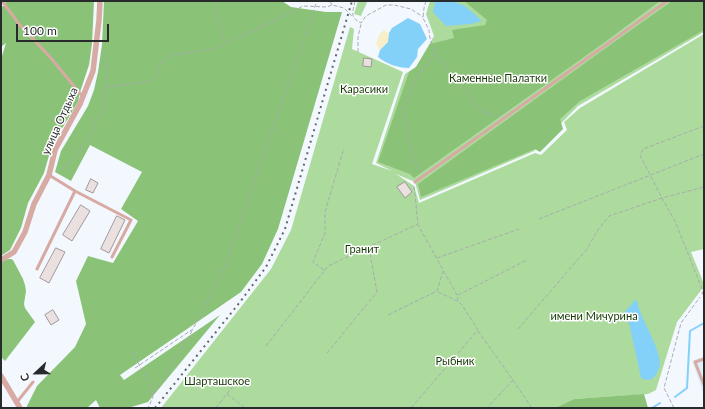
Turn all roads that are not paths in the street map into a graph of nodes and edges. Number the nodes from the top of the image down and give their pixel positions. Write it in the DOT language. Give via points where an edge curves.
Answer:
graph roads {
  1 [pos="2,1"];
  2 [pos="100,1"];
  3 [pos="667,1"];
  4 [pos="83,97"];
  5 [pos="49,175"];
  6 [pos="415,182"];
  7 [pos="75,191"];
  8 [pos="112,257"];
  9 [pos="1,260"];
  10 [pos="37,269"];
  11 [pos="704,359"];
  12 [pos="1,376"];
  13 [pos="33,382"];
  14 [pos="704,385"];
  15 [pos="17,402"];
  16 [pos="20,408"];
  1 -- 4 [label="lane"];
  2 -- 4 [label="street, улица Отдыха" via="93,71"];
  3 -- 6 [label="lane"];
  4 -- 5 [label="street, улица Отдыха" via="56,150"];
  5 -- 7 [label="lane"];
  5 -- 9 [label="street, улица Отдыха" via="14,252"];
  7 -- 8 [label="lane" via="131,220"];
  7 -- 10 [label="lane"];
  11 -- 14 [label="lane" via="695,362"];
  12 -- 15 [label="street"];
  13 -- 15 [label="lane"];
  15 -- 16 [label="street"];
}
